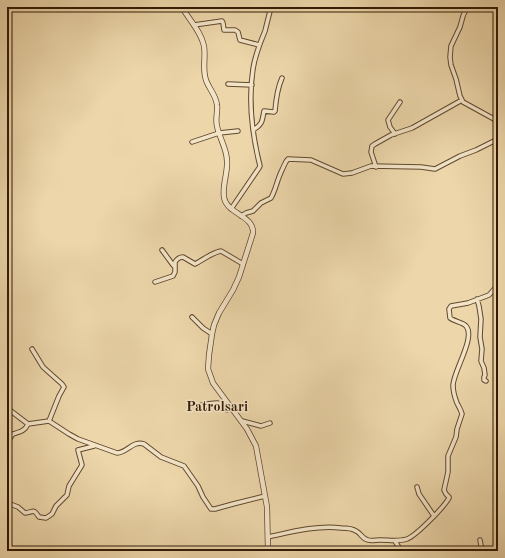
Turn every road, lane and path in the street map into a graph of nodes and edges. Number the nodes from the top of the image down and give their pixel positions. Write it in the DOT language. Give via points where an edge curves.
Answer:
graph roads {
  1 [pos="182,7"];
  2 [pos="271,7"];
  3 [pos="467,7"];
  4 [pos="194,25"];
  5 [pos="259,44"];
  6 [pos="282,78"];
  7 [pos="228,84"];
  8 [pos="252,85"];
  9 [pos="462,100"];
  10 [pos="400,102"];
  11 [pos="498,124"];
  12 [pos="253,130"];
  13 [pos="238,131"];
  14 [pos="219,133"];
  15 [pos="395,134"];
  16 [pos="498,139"];
  17 [pos="192,142"];
  18 [pos="376,167"];
  19 [pos="231,209"];
  20 [pos="241,216"];
  21 [pos="162,250"];
  22 [pos="243,264"];
  23 [pos="174,266"];
  24 [pos="155,282"];
  25 [pos="498,285"];
  26 [pos="477,299"];
  27 [pos="192,316"];
  28 [pos="212,334"];
  29 [pos="32,349"];
  30 [pos="486,381"];
  31 [pos="199,406"];
  32 [pos="7,408"];
  33 [pos="231,408"];
  34 [pos="49,421"];
  35 [pos="242,421"];
  36 [pos="270,423"];
  37 [pos="28,424"];
  38 [pos="7,439"];
  39 [pos="95,445"];
  40 [pos="7,448"];
  41 [pos="7,458"];
  42 [pos="417,487"];
  43 [pos="265,496"];
  44 [pos="7,503"];
  45 [pos="434,516"];
  46 [pos="268,537"];
  47 [pos="480,540"];
  48 [pos="395,541"];
  49 [pos="268,551"];
  50 [pos="401,551"];
  51 [pos="482,551"];
  1 -- 4 [label="street"];
  2 -- 5 [label="street"];
  3 -- 9 [label="street" via="451,46 450,57"];
  4 -- 5 [label="street" via="222,21 224,30 235,30 240,40"];
  4 -- 14 [label="street" via="204,47 206,81 217,103 216,123"];
  5 -- 8 [label="street"];
  6 -- 12 [label="street" via="276,94 276,111 264,111 263,120"];
  7 -- 8 [label="street"];
  8 -- 12 [label="street"];
  9 -- 11 [label="street"];
  9 -- 15 [label="street" via="412,128"];
  10 -- 15 [label="street" via="388,120"];
  12 -- 19 [label="street" via="260,166"];
  13 -- 14 [label="street"];
  14 -- 17 [label="street"];
  14 -- 19 [label="street" via="227,162 224,198"];
  15 -- 18 [label="street" via="372,146 370,152"];
  16 -- 18 [label="street" via="434,169"];
  18 -- 20 [label="street" via="371,166 344,174 311,160 289,159 278,178 271,198"];
  19 -- 20 [label="street"];
  20 -- 22 [label="street" via="251,224 253,230"];
  21 -- 23 [label="street"];
  22 -- 23 [label="street" via="220,251 201,259 196,264 182,257 176,260"];
  22 -- 28 [label="street" via="239,278 219,313"];
  23 -- 24 [label="street" via="173,276"];
  25 -- 26 [label="street" via="489,295"];
  26 -- 30 [label="street" via="481,320 481,362"];
  26 -- 45 [label="street" via="448,309 450,318 464,324 470,332 453,386 462,413 448,456 444,490 450,497"];
  27 -- 28 [label="street"];
  28 -- 33 [label="street" via="208,359 209,373"];
  29 -- 34 [label="street" via="43,367 64,387"];
  31 -- 33 [label="street" via="216,402 226,410"];
  32 -- 37 [label="street"];
  33 -- 35 [label="street"];
  34 -- 37 [label="street"];
  34 -- 39 [label="street" via="69,434"];
  35 -- 36 [label="street" via="261,426"];
  35 -- 43 [label="street" via="251,434 258,452"];
  37 -- 38 [label="street" via="25,430"];
  39 -- 43 [label="street" via="118,453 142,443 161,457 184,466 213,510"];
  39 -- 44 [label="street" via="78,450 82,466 69,486 67,495 47,518 39,517 35,511 25,513"];
  40 -- 41 [label="street"];
  42 -- 45 [label="street"];
  43 -- 46 [label="street"];
  45 -- 48 [label="street" via="408,539"];
  46 -- 48 [label="street" via="329,527 353,530 368,540"];
  46 -- 49 [label="street"];
  47 -- 51 [label="street"];
  48 -- 50 [label="street"];
}
